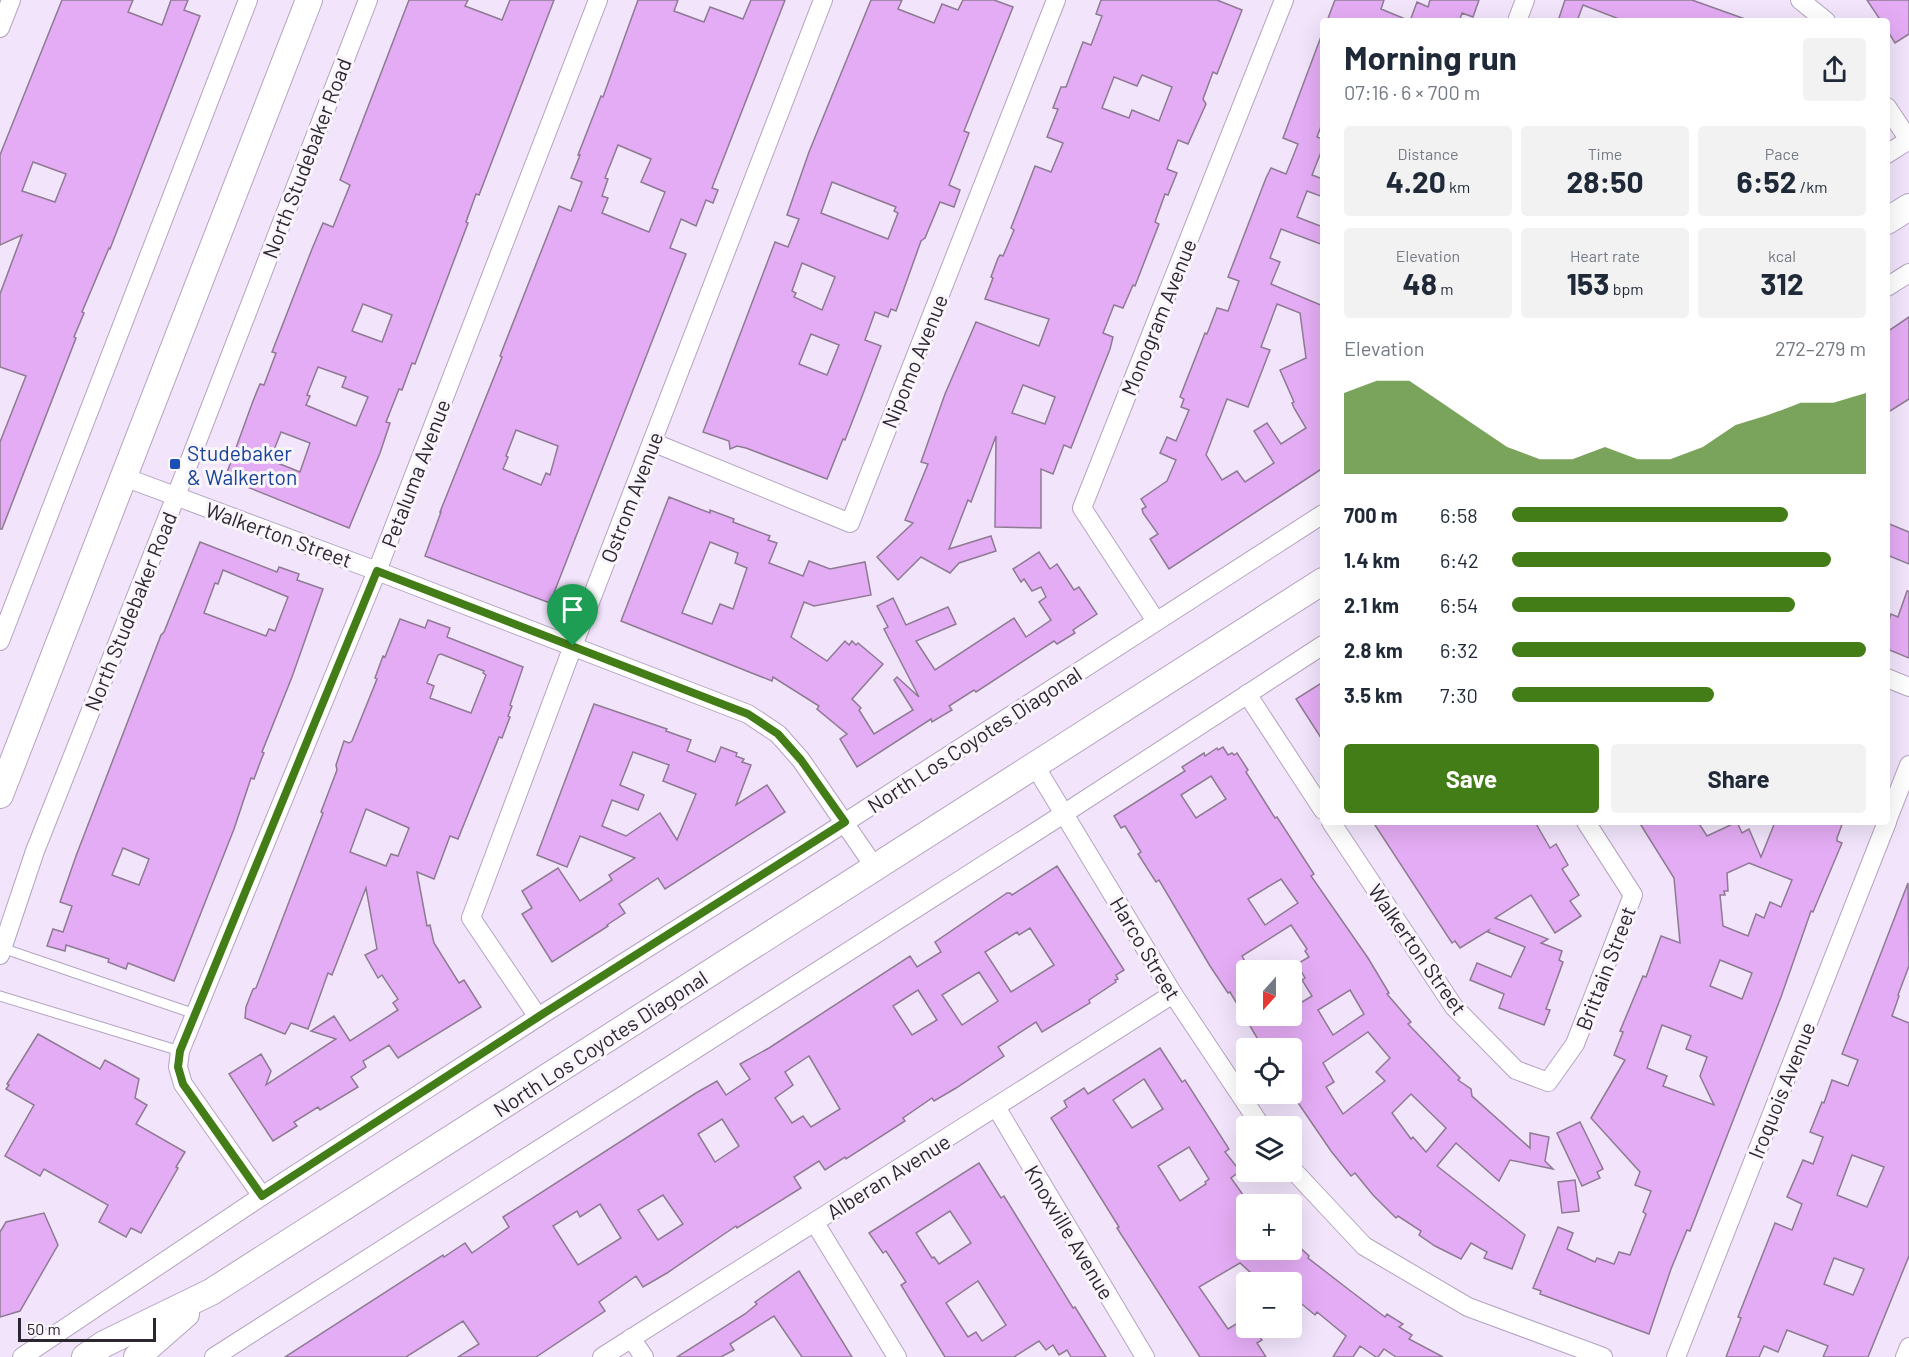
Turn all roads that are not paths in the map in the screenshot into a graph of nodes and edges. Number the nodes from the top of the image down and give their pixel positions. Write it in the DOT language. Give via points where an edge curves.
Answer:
graph roads {
  1 [pos="11,0"];
  2 [pos="249,0"];
  3 [pos="309,0"];
  4 [pos="368,0"];
  5 [pos="598,0"];
  6 [pos="823,0"];
  7 [pos="1056,0"];
  8 [pos="1284,0"];
  9 [pos="1525,0"];
  10 [pos="1800,0"];
  11 [pos="1517,18"];
  12 [pos="1822,18"];
  13 [pos="0,28"];
  14 [pos="1890,112"];
  15 [pos="1909,140"];
  16 [pos="1890,152"];
  17 [pos="1909,207"];
  18 [pos="1890,219"];
  19 [pos="1909,273"];
  20 [pos="1890,285"];
  21 [pos="652,442"];
  22 [pos="124,477"];
  23 [pos="176,496"];
  24 [pos="1320,516"];
  25 [pos="377,571"];
  26 [pos="1320,583"];
  27 [pos="1156,621"];
  28 [pos="0,640"];
  29 [pos="573,646"];
  30 [pos="1320,647"];
  31 [pos="1890,679"];
  32 [pos="1909,687"];
  33 [pos="1247,694"];
  34 [pos="1909,765"];
  35 [pos="1035,766"];
  36 [pos="0,795"];
  37 [pos="1320,805"];
  38 [pos="1065,813"];
  39 [pos="1890,814"];
  40 [pos="845,822"];
  41 [pos="1333,825"];
  42 [pos="1588,825"];
  43 [pos="1886,825"];
  44 [pos="876,869"];
  45 [pos="1,952"];
  46 [pos="1173,994"];
  47 [pos="0,996"];
  48 [pos="195,1014"];
  49 [pos="538,1017"];
  50 [pos="180,1051"];
  51 [pos="1548,1082"];
  52 [pos="996,1107"];
  53 [pos="1254,1116"];
  54 [pos="1302,1180"];
  55 [pos="262,1196"];
  56 [pos="814,1223"];
  57 [pos="211,1292"];
  58 [pos="631,1338"];
  59 [pos="1909,1347"];
  60 [pos="22,1357"];
  61 [pos="85,1357"];
  62 [pos="137,1357"];
  63 [pos="214,1357"];
  64 [pos="602,1357"];
  65 [pos="644,1357"];
  66 [pos="897,1357"];
  67 [pos="1145,1357"];
  68 [pos="1603,1357"];
  69 [pos="1676,1357"];
  70 [pos="1905,1357"];
  1 -- 13 [label="street"];
  2 -- 28 [label="street"];
  3 -- 22 [label="main road"];
  4 -- 23 [label="street, North Studebaker Road"];
  5 -- 25 [label="street, Petaluma Avenue"];
  6 -- 21 [label="street, Ostrom Avenue"];
  7 -- 21 [label="street, Nipomo Avenue" via="850,523"];
  8 -- 27 [label="street, Monogram Avenue" via="1082,508"];
  9 -- 11 [label="street"];
  10 -- 12 [label="street"];
  14 -- 15 [label="street"];
  15 -- 16 [label="street"];
  17 -- 18 [label="main road"];
  19 -- 20 [label="street"];
  21 -- 29 [label="street, Ostrom Avenue"];
  22 -- 23 [label="street, Walkerton Street"];
  22 -- 36 [label="main road"];
  23 -- 25 [label="street, Walkerton Street"];
  23 -- 45 [label="street, North Studebaker Road" via="35,851"];
  24 -- 27 [label="street, North Los Coyotes Diagonal"];
  25 -- 29 [label="street, Walkerton Street"];
  25 -- 48 [label="street, Petaluma Avenue"];
  26 -- 35 [label="main road, North Los Coyotes Diagonal"];
  27 -- 40 [label="street, North Los Coyotes Diagonal"];
  29 -- 40 [label="street, Walkerton Street" via="748,714 778,734"];
  29 -- 49 [label="street, Ostrom Avenue" via="471,918"];
  30 -- 33 [label="street"];
  31 -- 32 [label="street"];
  33 -- 37 [label="street"];
  33 -- 38 [label="street"];
  34 -- 39 [label="street, Iroquois Avenue"];
  35 -- 38 [label="street, Harco Street"];
  35 -- 44 [label="main road, North Los Coyotes Diagonal"];
  38 -- 46 [label="street, Harco Street"];
  38 -- 63 [label="street"];
  40 -- 44 [label="street, Walkerton Street"];
  40 -- 49 [label="street, North Los Coyotes Diagonal"];
  41 -- 51 [label="street, Walkerton Street" via="1454,1007 1516,1070"];
  42 -- 51 [label="street, Brittain Street" via="1633,895 1575,1044"];
  43 -- 69 [label="street, Iroquois Avenue"];
  44 -- 57 [label="main road, North Los Coyotes Diagonal"];
  45 -- 48 [label="lane"];
  46 -- 52 [label="street, Alberan Avenue"];
  46 -- 53 [label="street, Harco Street"];
  47 -- 50 [label="lane"];
  48 -- 50 [label="street, Petaluma Avenue"];
  49 -- 55 [label="street, North Los Coyotes Diagonal"];
  50 -- 55 [label="street, Petaluma Avenue" via="178,1067 183,1084"];
  52 -- 56 [label="street, Alberan Avenue"];
  52 -- 67 [label="street, Knoxville Avenue"];
  54 -- 68 [label="street" via="1364,1246 1468,1307"];
  55 -- 60 [label="street, North Los Coyotes Diagonal"];
  56 -- 58 [label="street, Alberan Avenue"];
  56 -- 66 [label="street"];
  57 -- 61 [label="main road, North Los Coyotes Diagonal"];
  57 -- 62 [label="main road, North Los Coyotes Diagonal"];
  58 -- 64 [label="street, Alberan Avenue"];
  58 -- 65 [label="street"];
  59 -- 70 [label="street"];
}
